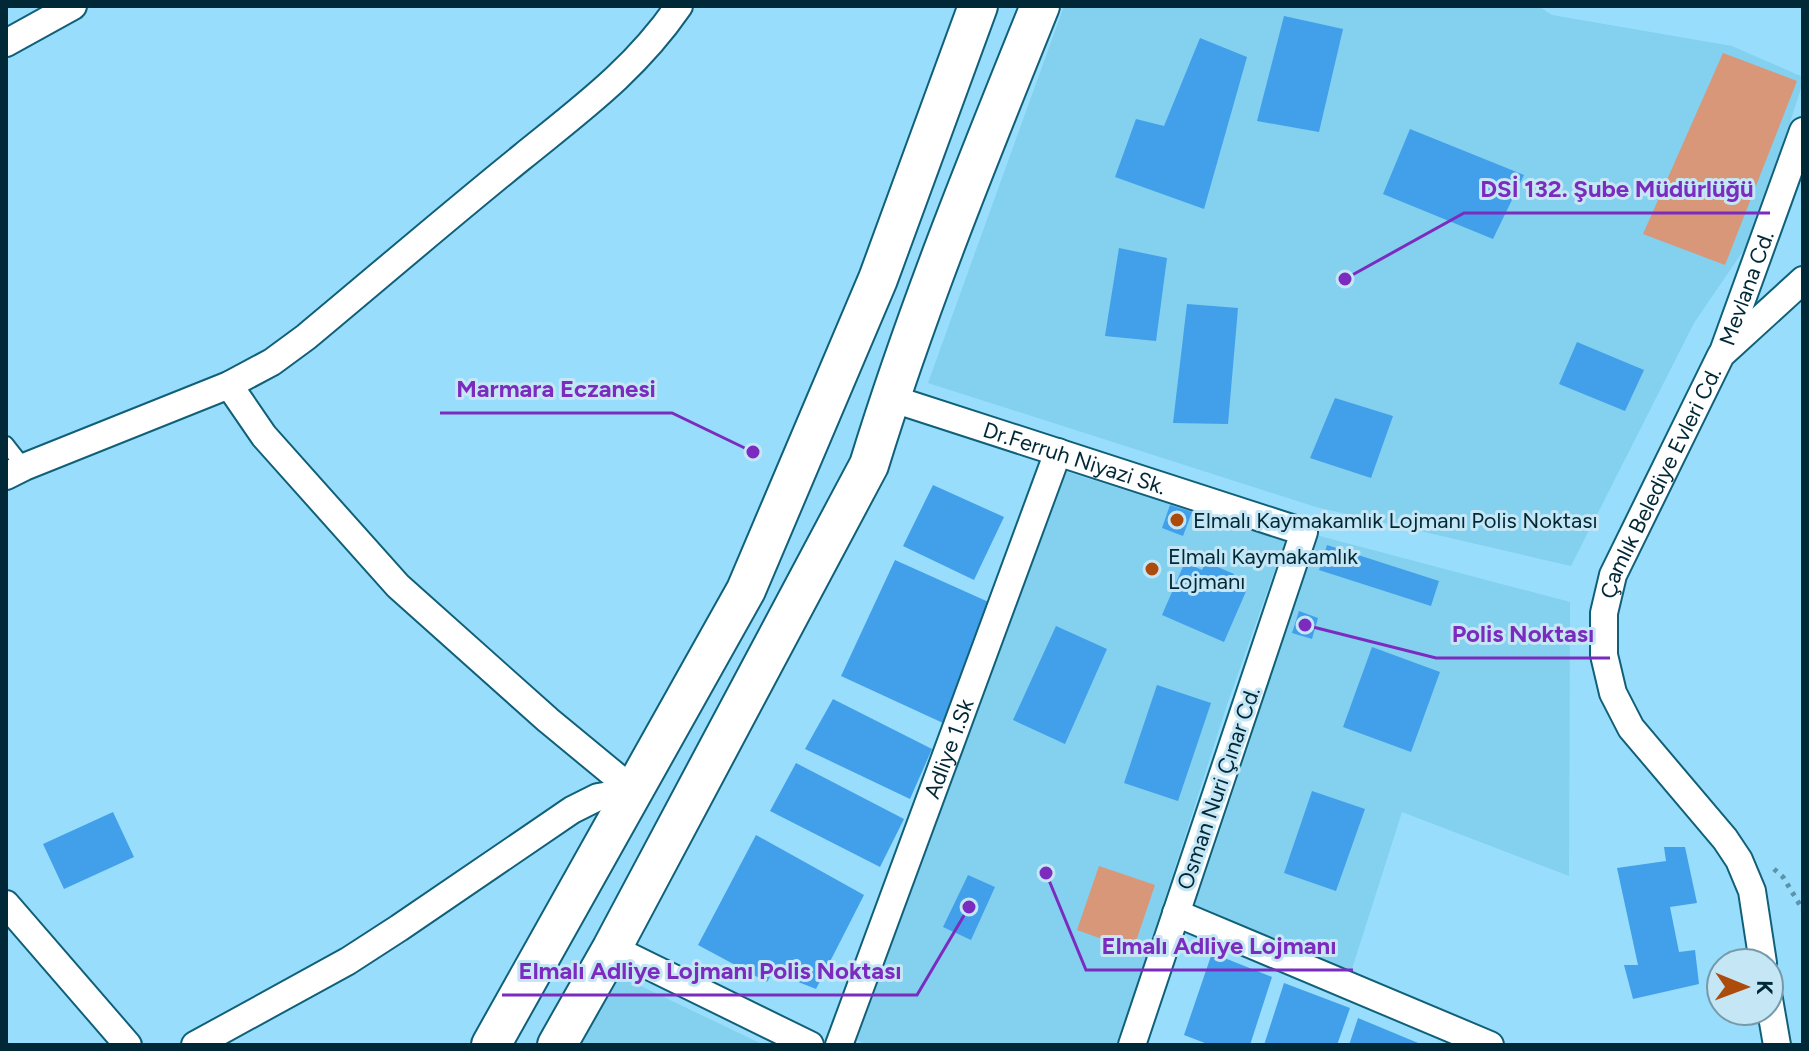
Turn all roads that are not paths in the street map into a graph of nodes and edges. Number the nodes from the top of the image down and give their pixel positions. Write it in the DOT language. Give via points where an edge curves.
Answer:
graph roads {
  1 [pos="73,6"];
  2 [pos="679,6"];
  3 [pos="978,6"];
  4 [pos="1040,6"];
  5 [pos="6,43"];
  6 [pos="1803,131"];
  7 [pos="1803,280"];
  8 [pos="1721,355"];
  9 [pos="229,385"];
  10 [pos="890,398"];
  11 [pos="6,444"];
  12 [pos="1058,452"];
  13 [pos="15,471"];
  14 [pos="1304,532"];
  15 [pos="634,791"];
  16 [pos="6,904"];
  17 [pos="1176,913"];
  18 [pos="1761,947"];
  19 [pos="612,948"];
  20 [pos="128,1045"];
  21 [pos="195,1045"];
  22 [pos="491,1045"];
  23 [pos="557,1045"];
  24 [pos="810,1045"];
  25 [pos="839,1045"];
  26 [pos="1132,1045"];
  27 [pos="1490,1045"];
  1 -- 5 [label="street"];
  2 -- 9 [label="street" via="595,100 306,337"];
  3 -- 15 [label="main road" via="878,279 746,590"];
  4 -- 10 [label="main road"];
  6 -- 8 [label="street, Mevlana Cd."];
  7 -- 8 [label="street, Çamlık Belediye Evleri Cd."];
  8 -- 18 [label="street, Çamlık Belediye Evleri Cd." via="1613,575 1604,613 1604,655 1613,693 1631,728 1739,860 1752,891"];
  9 -- 13 [label="street"];
  9 -- 15 [label="street" via="264,436 398,586"];
  10 -- 12 [label="street, Dr.Ferruh Niyazi Sk."];
  10 -- 19 [label="main road" via="869,465"];
  11 -- 13 [label="lane"];
  12 -- 14 [label="street, Dr.Ferruh Niyazi Sk."];
  12 -- 25 [label="street, Adliye 1.Sk"];
  14 -- 17 [label="street, Osman Nuri Çınar Cd."];
  15 -- 21 [label="street" via="598,797 572,810 348,961"];
  15 -- 22 [label="main road"];
  16 -- 20 [label="street"];
  17 -- 26 [label="street, Osman Nuri Çınar Cd."];
  17 -- 27 [label="street"];
  19 -- 23 [label="main road"];
  19 -- 24 [label="street"];
}
